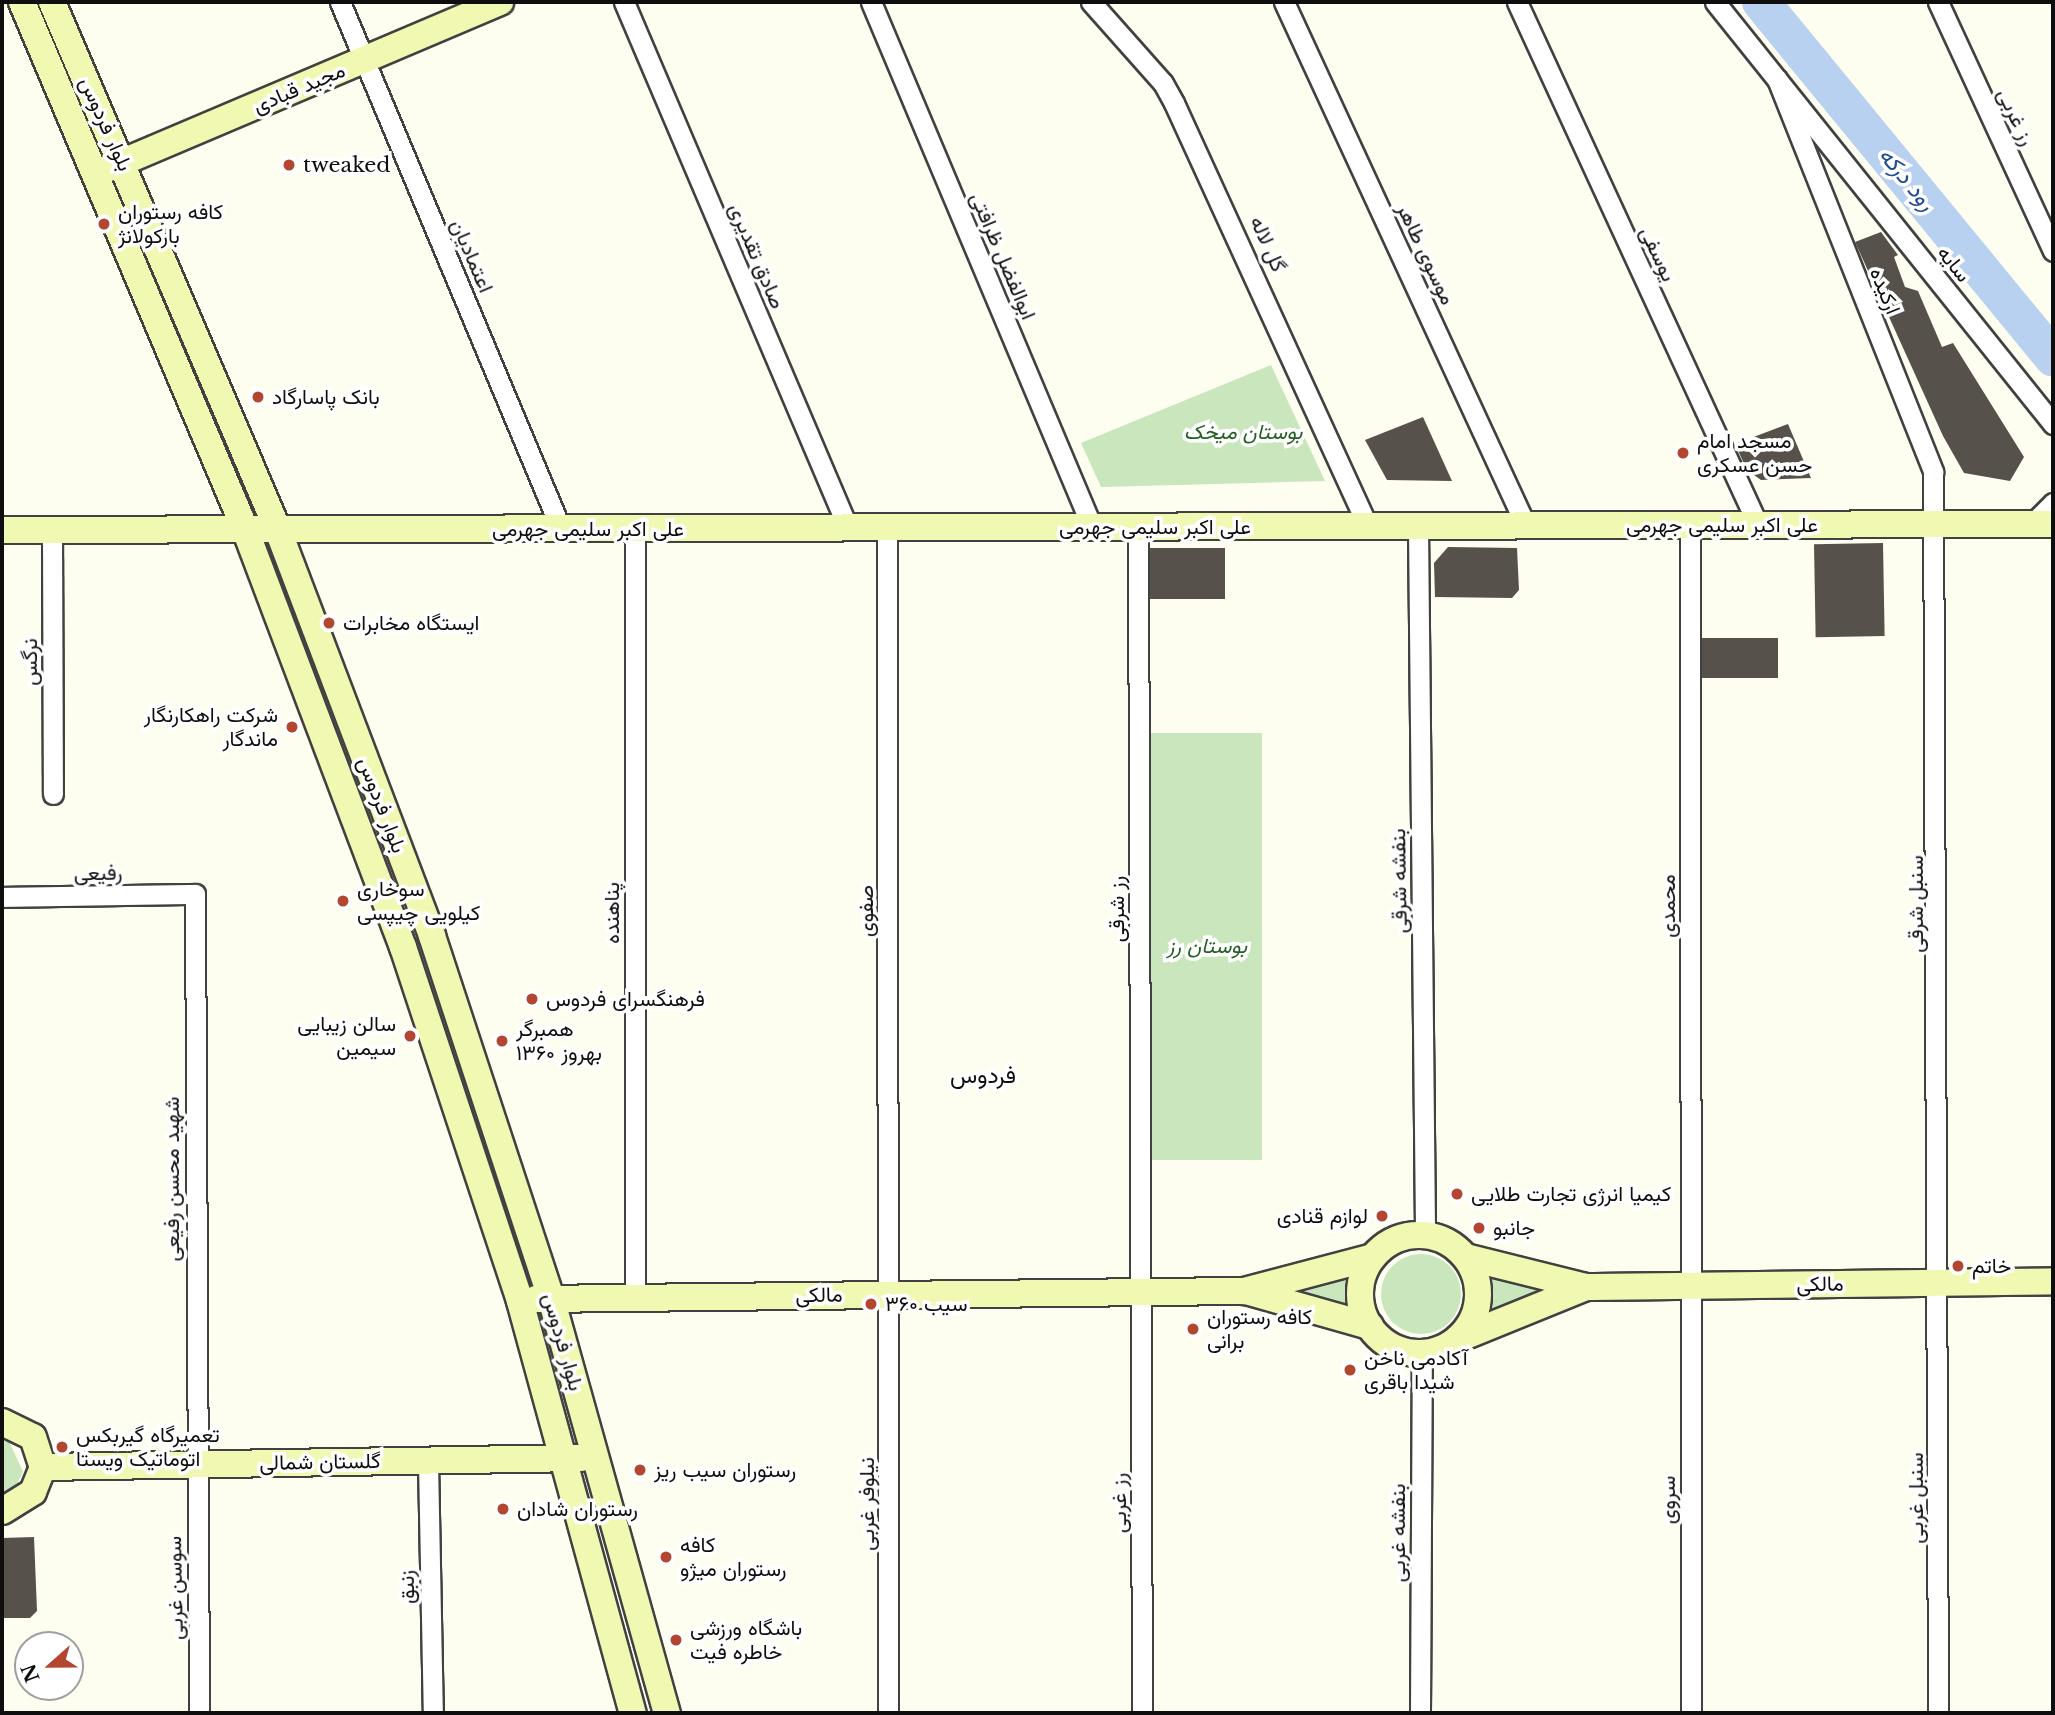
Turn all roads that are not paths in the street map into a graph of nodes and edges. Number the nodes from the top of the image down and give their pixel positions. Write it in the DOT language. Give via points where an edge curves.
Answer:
graph roads {
  1 [pos="22,2"];
  2 [pos="52,2"];
  3 [pos="340,2"];
  4 [pos="500,2"];
  5 [pos="624,2"];
  6 [pos="871,2"];
  7 [pos="1091,2"];
  8 [pos="1284,2"];
  9 [pos="1517,2"];
  10 [pos="1715,2"];
  11 [pos="1938,2"];
  12 [pos="364,60"];
  13 [pos="1777,79"];
  14 [pos="124,162"];
  15 [pos="97,173"];
  16 [pos="2053,251"];
  17 [pos="2053,424"];
  18 [pos="2053,503"];
  19 [pos="1937,524"];
  20 [pos="2043,524"];
  21 [pos="1690,525"];
  22 [pos="1758,525"];
  23 [pos="1368,526"];
  24 [pos="1418,526"];
  25 [pos="1526,526"];
  26 [pos="1093,527"];
  27 [pos="1138,527"];
  28 [pos="848,528"];
  29 [pos="887,528"];
  30 [pos="245,529"];
  31 [pos="561,529"];
  32 [pos="635,529"];
  33 [pos="2,530"];
  34 [pos="52,530"];
  35 [pos="278,530"];
  36 [pos="53,794"];
  37 [pos="195,894"];
  38 [pos="2,897"];
  39 [pos="1425,1235"];
  40 [pos="1373,1257"];
  41 [pos="1466,1257"];
  42 [pos="2053,1281"];
  43 [pos="1940,1283"];
  44 [pos="1691,1286"];
  45 [pos="1586,1287"];
  46 [pos="1244,1291"];
  47 [pos="1143,1292"];
  48 [pos="891,1294"];
  49 [pos="635,1297"];
  50 [pos="551,1298"];
  51 [pos="520,1301"];
  52 [pos="1370,1326"];
  53 [pos="1456,1340"];
  54 [pos="1422,1353"];
  55 [pos="2,1422"];
  56 [pos="596,1456"];
  57 [pos="565,1460"];
  58 [pos="428,1461"];
  59 [pos="195,1463"];
  60 [pos="43,1467"];
  61 [pos="2,1511"];
  62 [pos="199,1713"];
  63 [pos="433,1713"];
  64 [pos="633,1713"];
  65 [pos="667,1713"];
  66 [pos="888,1713"];
  67 [pos="1142,1713"];
  68 [pos="1420,1713"];
  69 [pos="1691,1713"];
  70 [pos="1938,1713"];
  1 -- 15 [label="street, بلوار فردوس"];
  2 -- 14 [label="street, بلوار فردوس"];
  3 -- 12 [label="street, اعتمادیان"];
  4 -- 12 [label="street, مجید قبادی"];
  5 -- 28 [label="street, صادق تقدیری"];
  6 -- 26 [label="street, ابوالفضل ظرافتی"];
  7 -- 23 [label="street, گل لاله" via="1149,66 1174,103"];
  8 -- 25 [label="street, موسوی طاهر"];
  9 -- 22 [label="street, یوسفی"];
  10 -- 13 [label="street, سایه"];
  11 -- 16 [label="street, رز غربی"];
  12 -- 14 [label="street, مجید قبادی"];
  12 -- 31 [label="street, اعتمادیان"];
  13 -- 17 [label="street, سایه"];
  13 -- 19 [label="street, ارکیده" via="1933,472"];
  14 -- 15 [label="street, مجید قبادی"];
  14 -- 35 [label="street, بلوار فردوس"];
  15 -- 30 [label="street, بلوار فردوس"];
  18 -- 20 [label="street"];
  19 -- 20 [label="street, علی اکبر سلیمی جهرمی"];
  19 -- 22 [label="street, علی اکبر سلیمی جهرمی"];
  19 -- 43 [label="street, سنبل شرقی"];
  21 -- 22 [label="street, علی اکبر سلیمی جهرمی"];
  21 -- 25 [label="street, علی اکبر سلیمی جهرمی"];
  21 -- 44 [label="street, محمدی"];
  23 -- 24 [label="street, علی اکبر سلیمی جهرمی"];
  23 -- 27 [label="street, علی اکبر سلیمی جهرمی"];
  24 -- 25 [label="street, علی اکبر سلیمی جهرمی"];
  24 -- 39 [label="street, بنفشه شرقی"];
  26 -- 27 [label="street, علی اکبر سلیمی جهرمی"];
  26 -- 29 [label="street, علی اکبر سلیمی جهرمی"];
  27 -- 47 [label="street, رز شرقی"];
  28 -- 29 [label="street, علی اکبر سلیمی جهرمی"];
  28 -- 32 [label="street, علی اکبر سلیمی جهرمی"];
  29 -- 48 [label="street, صفوی"];
  30 -- 34 [label="street"];
  30 -- 35 [label="street, علی اکبر سلیمی جهرمی"];
  30 -- 51 [label="street, بلوار فردوس" via="404,947"];
  31 -- 32 [label="street, علی اکبر سلیمی جهرمی"];
  31 -- 35 [label="street, علی اکبر سلیمی جهرمی"];
  32 -- 49 [label="street, پناهنده"];
  33 -- 34 [label="street"];
  34 -- 36 [label="street, نرگس"];
  35 -- 50 [label="street, بلوار فردوس" via="432,936"];
  37 -- 38 [label="street, رفیعی"];
  37 -- 59 [label="street, شهید محسن رفیعی"];
  39 -- 40 [label="street" via="1396,1240"];
  39 -- 41 [label="street" via="1448,1242"];
  40 -- 46 [label="street, مالکی"];
  40 -- 52 [label="street" via="1361,1290"];
  41 -- 45 [label="street, مالکی"];
  41 -- 53 [label="street" via="1478,1292 1468,1326"];
  42 -- 43 [label="street, مالکی"];
  43 -- 44 [label="street, مالکی"];
  43 -- 70 [label="street, سنبل غربی"];
  44 -- 45 [label="street, مالکی"];
  44 -- 69 [label="street, سروی"];
  45 -- 53 [label="street, مالکی"];
  46 -- 47 [label="street, مالکی"];
  46 -- 52 [label="street, مالکی"];
  47 -- 48 [label="street, مالکی"];
  47 -- 67 [label="street, رز غربی"];
  48 -- 49 [label="street, مالکی"];
  48 -- 66 [label="street, نیلوفر غربی"];
  49 -- 50 [label="street, مالکی"];
  50 -- 51 [label="street, مالکی"];
  50 -- 56 [label="street, بلوار فردوس"];
  51 -- 57 [label="street, بلوار فردوس"];
  52 -- 54 [label="street" via="1392,1345"];
  53 -- 54 [label="street"];
  54 -- 68 [label="street, بنفشه غربی"];
  55 -- 60 [label="street" via="33,1437"];
  56 -- 57 [label="street, گلستان شمالی"];
  56 -- 65 [label="street, بلوار فردوس"];
  57 -- 58 [label="street, گلستان شمالی"];
  57 -- 64 [label="street, بلوار فردوس"];
  58 -- 59 [label="street, گلستان شمالی"];
  58 -- 63 [label="street, زنبق"];
  59 -- 60 [label="street, گلستان شمالی"];
  59 -- 62 [label="street, سوسن غربی"];
  60 -- 61 [label="street" via="33,1492"];
}
